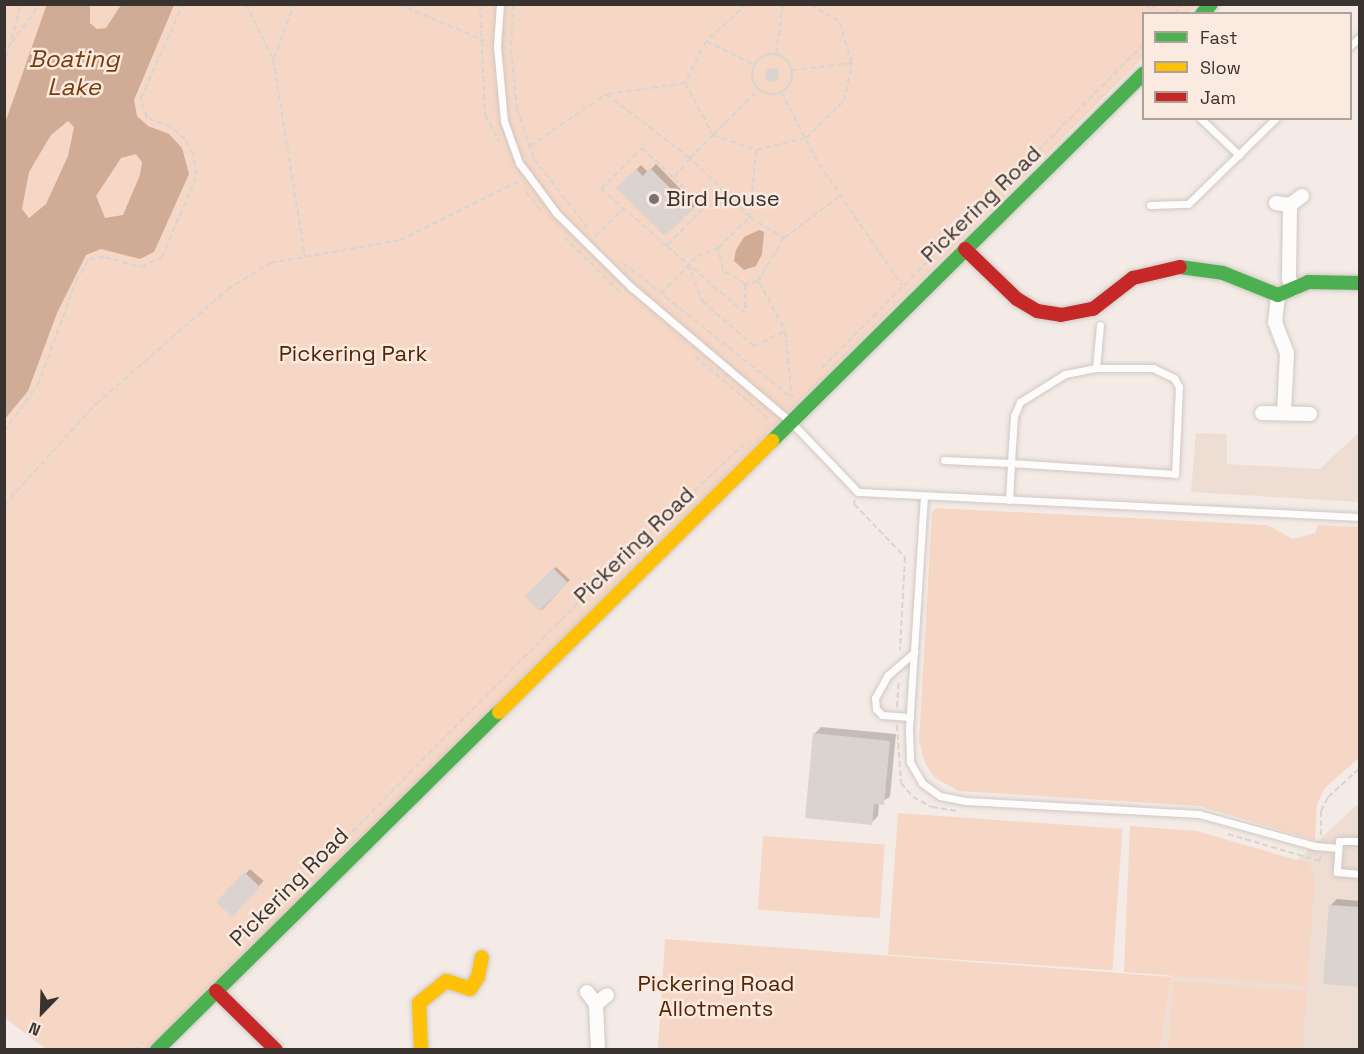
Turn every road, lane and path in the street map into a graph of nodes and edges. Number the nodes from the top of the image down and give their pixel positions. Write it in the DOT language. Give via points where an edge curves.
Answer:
graph roads {
  1 [pos="21,4"];
  2 [pos="40,4"];
  3 [pos="183,4"];
  4 [pos="246,4"];
  5 [pos="294,4"];
  6 [pos="398,4"];
  7 [pos="480,4"];
  8 [pos="500,4"];
  9 [pos="513,4"];
  10 [pos="747,4"];
  11 [pos="783,4"];
  12 [pos="809,4"];
  13 [pos="1144,4"];
  14 [pos="1159,4"];
  15 [pos="481,39"];
  16 [pos="706,40"];
  17 [pos="10,44"];
  18 [pos="1142,45"];
  19 [pos="497,46"];
  20 [pos="776,54"];
  21 [pos="273,59"];
  22 [pos="852,63"];
  23 [pos="4,65"];
  24 [pos="754,65"];
  25 [pos="792,70"];
  26 [pos="1142,74"];
  27 [pos="685,83"];
  28 [pos="759,89"];
  29 [pos="781,92"];
  30 [pos="606,94"];
  31 [pos="1202,120"];
  32 [pos="1274,120"];
  33 [pos="713,135"];
  34 [pos="806,138"];
  35 [pos="500,142"];
  36 [pos="530,146"];
  37 [pos="756,150"];
  38 [pos="1239,155"];
  39 [pos="690,158"];
  40 [pos="529,176"];
  41 [pos="674,178"];
  42 [pos="841,195"];
  43 [pos="1302,195"];
  44 [pos="1276,203"];
  45 [pos="1150,205"];
  46 [pos="1290,205"];
  47 [pos="624,208"];
  48 [pos="750,217"];
  49 [pos="595,236"];
  50 [pos="784,238"];
  51 [pos="602,244"];
  52 [pos="667,246"];
  53 [pos="718,248"];
  54 [pos="965,249"];
  55 [pos="305,258"];
  56 [pos="618,259"];
  57 [pos="688,264"];
  58 [pos="758,281"];
  59 [pos="1359,283"];
  60 [pos="745,284"];
  61 [pos="902,286"];
  62 [pos="1294,289"];
  63 [pos="661,294"];
  64 [pos="1278,295"];
  65 [pos="1100,325"];
  66 [pos="785,331"];
  67 [pos="1096,368"];
  68 [pos="815,374"];
  69 [pos="800,390"];
  70 [pos="792,398"];
  71 [pos="1284,411"];
  72 [pos="1262,413"];
  73 [pos="1310,414"];
  74 [pos="770,420"];
  75 [pos="792,423"];
  76 [pos="762,428"];
  77 [pos="4,431"];
  78 [pos="745,444"];
  79 [pos="944,460"];
  80 [pos="1011,463"];
  81 [pos="858,492"];
  82 [pos="924,496"];
  83 [pos="1009,500"];
  84 [pos="4,505"];
  85 [pos="1359,517"];
  86 [pos="914,652"];
  87 [pos="900,663"];
  88 [pos="897,716"];
  89 [pos="910,717"];
  90 [pos="1359,768"];
  91 [pos="963,811"];
  92 [pos="1220,832"];
  93 [pos="1359,840"];
  94 [pos="1321,847"];
  95 [pos="1338,848"];
  96 [pos="324,860"];
  97 [pos="1359,874"];
  98 [pos="482,957"];
  99 [pos="216,990"];
  100 [pos="587,992"];
  101 [pos="149,1035"];
  102 [pos="135,1050"];
  103 [pos="157,1050"];
  104 [pos="276,1050"];
  105 [pos="421,1050"];
  106 [pos="598,1050"];
  1 -- 17 [label="path"];
  2 -- 17 [label="path"];
  3 -- 77 [label="path" via="141,98 147,118 171,127 184,139 193,154 197,176 162,257 141,267 105,257 89,259 76,281 38,385"];
  4 -- 21 [label="path"];
  5 -- 21 [label="path"];
  6 -- 15 [label="path"];
  7 -- 15 [label="path"];
  8 -- 19 [label="lane"];
  9 -- 36 [label="path" via="511,49 517,109"];
  10 -- 16 [label="path"];
  11 -- 20 [label="path"];
  12 -- 22 [label="path" via="838,21"];
  13 -- 14 [label="path" via="1150,9"];
  15 -- 19 [label="path"];
  15 -- 35 [label="path" via="485,115"];
  16 -- 24 [label="path"];
  16 -- 27 [label="path"];
  17 -- 23 [label="path"];
  18 -- 61 [label="path"];
  19 -- 40 [label="lane" via="504,122 519,163"];
  20 -- 24 [label="path" via="763,56"];
  20 -- 25 [label="path" via="787,60"];
  21 -- 55 [label="path"];
  22 -- 25 [label="path"];
  22 -- 34 [label="path" via="844,101"];
  24 -- 28 [label="path" via="752,78"];
  25 -- 29 [label="path" via="790,83"];
  26 -- 54 [label="street, Pickering Road"];
  27 -- 30 [label="path"];
  27 -- 33 [label="path"];
  28 -- 29 [label="path" via="769,94"];
  28 -- 33 [label="path"];
  29 -- 34 [label="path"];
  30 -- 36 [label="path"];
  30 -- 39 [label="path"];
  31 -- 38 [label="lane"];
  32 -- 38 [label="lane"];
  33 -- 37 [label="path"];
  33 -- 39 [label="path"];
  34 -- 37 [label="path"];
  34 -- 42 [label="path"];
  36 -- 49 [label="path" via="534,159 564,202"];
  37 -- 48 [label="path"];
  38 -- 45 [label="lane" via="1188,204"];
  39 -- 41 [label="path"];
  39 -- 48 [label="path"];
  40 -- 55 [label="path" via="400,240"];
  40 -- 75 [label="lane" via="557,214 631,286"];
  41 -- 47 [label="path" via="642,148 601,189"];
  41 -- 52 [label="path" via="703,208"];
  42 -- 50 [label="path"];
  42 -- 61 [label="path"];
  43 -- 46 [label="street"];
  44 -- 46 [label="street"];
  46 -- 62 [label="street" via="1289,279"];
  47 -- 49 [label="path"];
  47 -- 52 [label="path"];
  48 -- 50 [label="path"];
  48 -- 53 [label="path"];
  49 -- 51 [label="path"];
  50 -- 58 [label="path"];
  52 -- 57 [label="path"];
  53 -- 57 [label="path"];
  53 -- 60 [label="path" via="723,270"];
  54 -- 64 [label="street" via="1017,299 1038,311 1061,315 1093,309 1133,278 1179,267 1223,273"];
  54 -- 75 [label="street, Pickering Road"];
  55 -- 84 [label="path" via="270,263 228,289 96,404"];
  56 -- 63 [label="path"];
  57 -- 60 [label="path" via="745,313"];
  57 -- 63 [label="path"];
  57 -- 66 [label="path" via="702,301 754,346"];
  58 -- 60 [label="path"];
  58 -- 66 [label="path"];
  59 -- 62 [label="street" via="1308,282"];
  61 -- 68 [label="path"];
  62 -- 64 [label="street"];
  63 -- 70 [label="path" via="763,371"];
  64 -- 71 [label="street" via="1275,322 1287,354"];
  65 -- 67 [label="lane"];
  66 -- 70 [label="path"];
  67 -- 80 [label="lane" via="1065,374 1020,402 1014,417"];
  67 -- 80 [label="lane" via="1153,368 1174,378 1179,387 1175,474"];
  69 -- 70 [label="path"];
  71 -- 72 [label="street"];
  71 -- 73 [label="street"];
  74 -- 76 [label="path"];
  75 -- 81 [label="lane"];
  75 -- 99 [label="street, Pickering Road" via="661,547"];
  78 -- 96 [label="path" via="603,577"];
  79 -- 80 [label="lane"];
  80 -- 83 [label="lane"];
  81 -- 82 [label="lane"];
  81 -- 87 [label="path" via="854,504 905,556"];
  82 -- 83 [label="lane"];
  82 -- 86 [label="lane"];
  83 -- 85 [label="lane"];
  86 -- 87 [label="lane"];
  86 -- 89 [label="lane"];
  87 -- 88 [label="path"];
  87 -- 88 [label="lane" via="878,688 875,698 876,710 882,715"];
  88 -- 89 [label="lane"];
  88 -- 91 [label="path" via="896,758 901,783 913,797 932,807"];
  89 -- 94 [label="lane" via="910,762 922,783 940,796 1199,814"];
  90 -- 94 [label="path" via="1328,797 1321,811"];
  92 -- 94 [label="path" via="1320,861"];
  93 -- 95 [label="lane" via="1339,841"];
  94 -- 95 [label="lane"];
  95 -- 97 [label="lane" via="1337,872"];
  98 -- 105 [label="street" via="478,977 470,989 446,981 419,1003"];
  99 -- 103 [label="street, Pickering Road"];
  99 -- 104 [label="street"];
  100 -- 106 [label="street" via="601,999"];
  101 -- 102 [label="path"];
}
